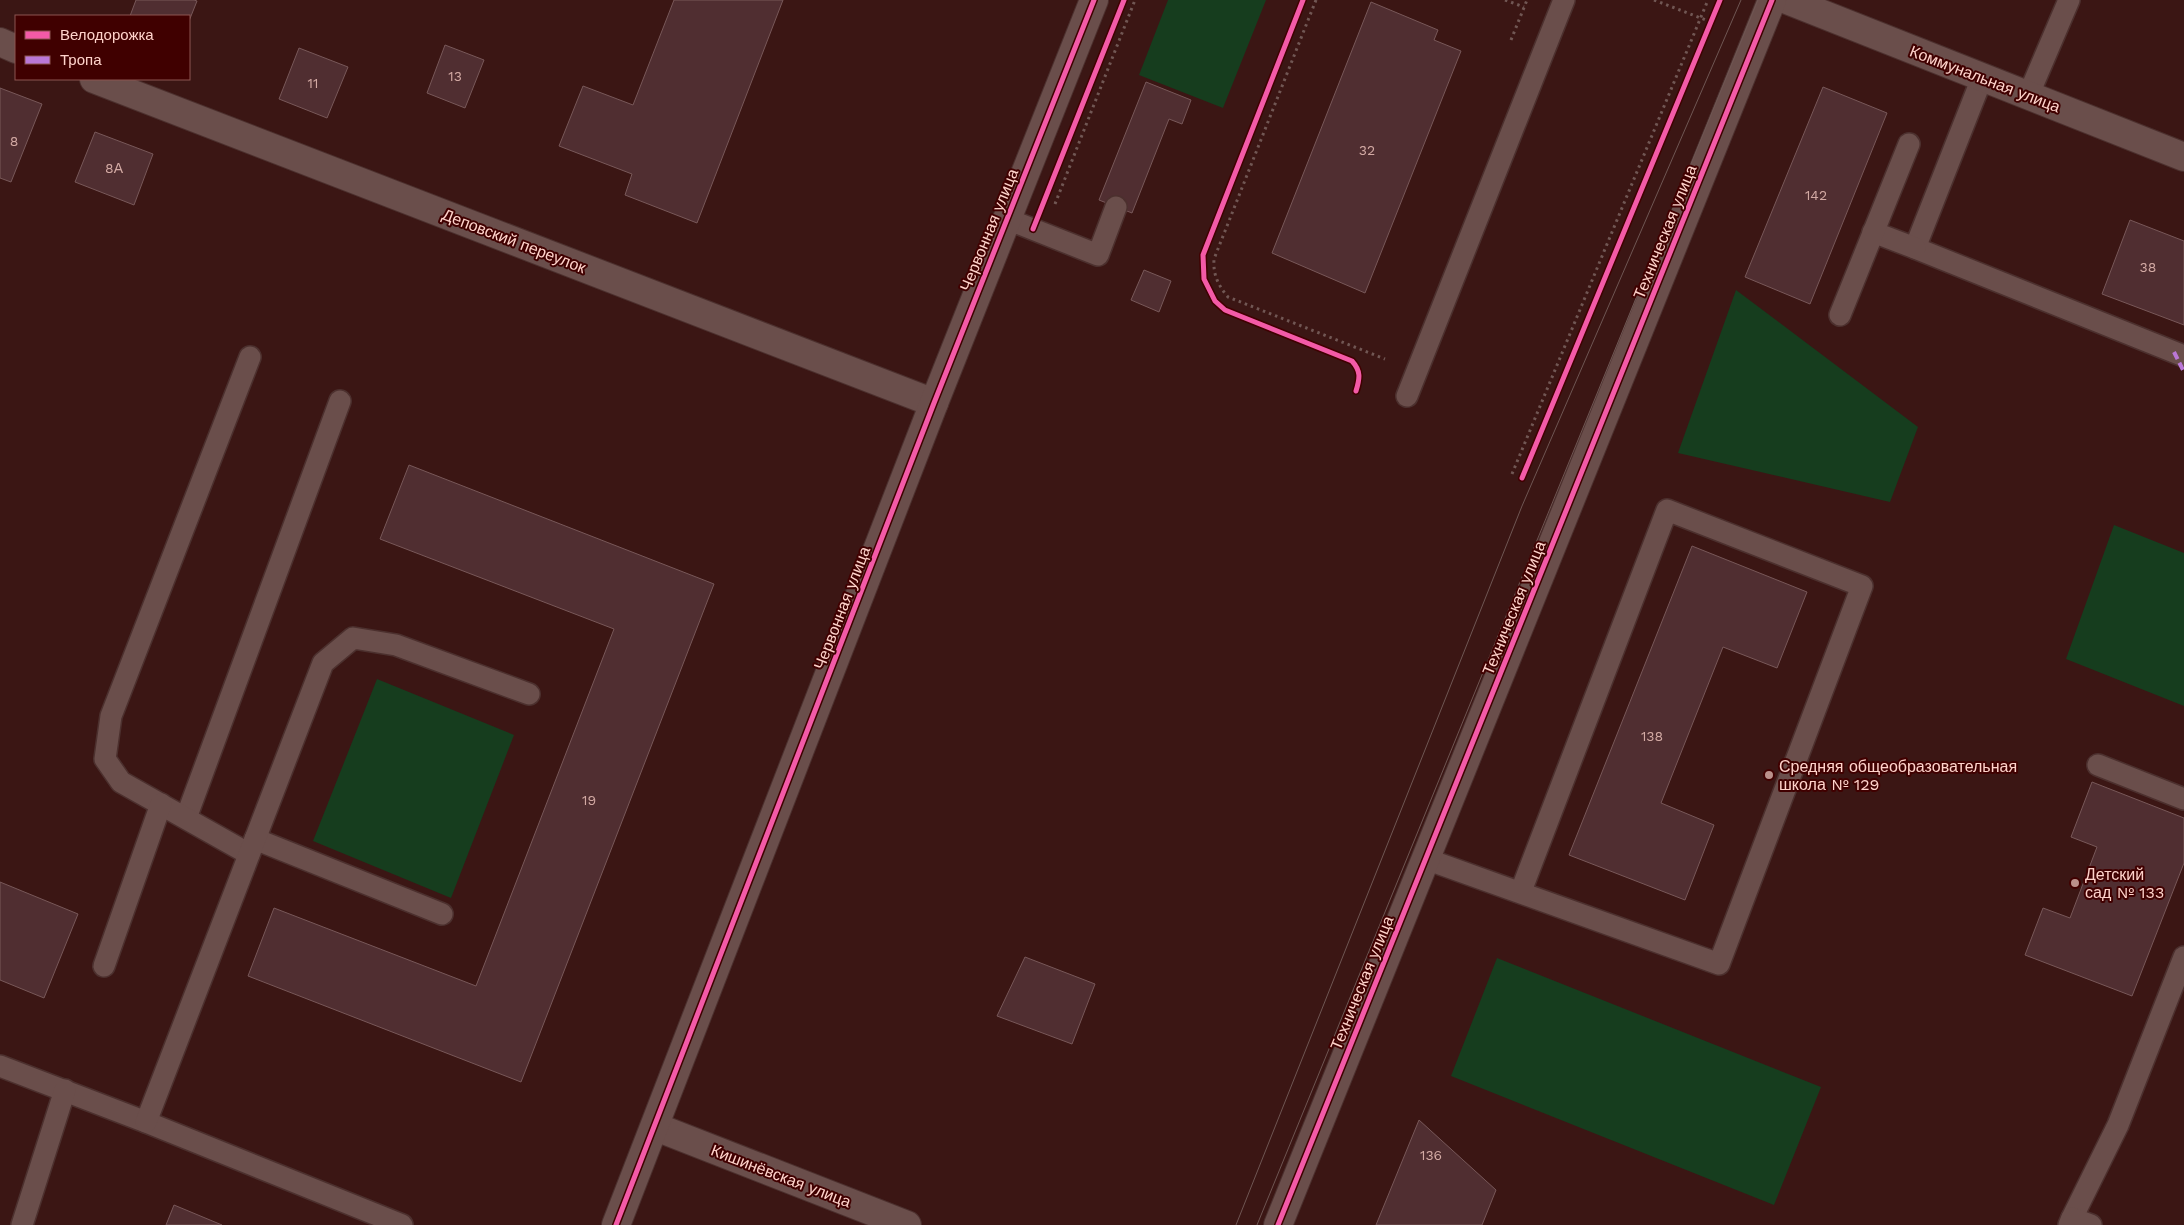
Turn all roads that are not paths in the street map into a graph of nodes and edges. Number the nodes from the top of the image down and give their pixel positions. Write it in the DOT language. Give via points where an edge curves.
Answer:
graph roads {
  1 [pos="1094,0"];
  2 [pos="1564,0"];
  3 [pos="1772,0"];
  4 [pos="1787,0"];
  5 [pos="2069,0"];
  6 [pos="0,42"];
  7 [pos="15,49"];
  8 [pos="1982,78"];
  9 [pos="97,80"];
  10 [pos="2028,96"];
  11 [pos="1909,144"];
  12 [pos="2184,157"];
  13 [pos="1116,207"];
  14 [pos="1007,219"];
  15 [pos="1874,232"];
  16 [pos="1915,248"];
  17 [pos="1840,315"];
  18 [pos="2184,356"];
  19 [pos="250,357"];
  20 [pos="1407,396"];
  21 [pos="340,402"];
  22 [pos="934,403"];
  23 [pos="529,694"];
  24 [pos="2098,765"];
  25 [pos="2184,799"];
  26 [pos="162,804"];
  27 [pos="186,818"];
  28 [pos="252,847"];
  29 [pos="1426,859"];
  30 [pos="1521,891"];
  31 [pos="442,914"];
  32 [pos="2184,957"];
  33 [pos="104,966"];
  34 [pos="0,1066"];
  35 [pos="65,1090"];
  36 [pos="146,1122"];
  37 [pos="656,1127"];
  38 [pos="2077,1222"];
  39 [pos="22,1225"];
  40 [pos="402,1225"];
  41 [pos="616,1225"];
  42 [pos="907,1225"];
  43 [pos="1278,1225"];
  1 -- 14 [label="street, Червонная улица"];
  2 -- 20 [label="lane"];
  3 -- 29 [label="street, Техническая улица"];
  4 -- 8 [label="street, Коммунальная улица"];
  5 -- 10 [label="lane"];
  6 -- 7 [label="street"];
  8 -- 10 [label="street, Коммунальная улица"];
  8 -- 16 [label="lane"];
  9 -- 22 [label="street, Деповский переулок"];
  10 -- 12 [label="street, Коммунальная улица"];
  11 -- 15 [label="lane"];
  13 -- 14 [label="lane" via="1098,255"];
  14 -- 22 [label="street, Червонная улица"];
  15 -- 16 [label="lane"];
  15 -- 17 [label="lane"];
  16 -- 18 [label="lane"];
  19 -- 26 [label="lane" via="111,716 105,759 121,782"];
  21 -- 27 [label="lane"];
  22 -- 37 [label="street, Червонная улица"];
  23 -- 28 [label="lane" via="396,645 353,638 323,662"];
  24 -- 25 [label="lane"];
  26 -- 27 [label="lane"];
  26 -- 33 [label="lane"];
  27 -- 28 [label="lane"];
  28 -- 31 [label="lane"];
  28 -- 36 [label="lane"];
  29 -- 30 [label="lane"];
  29 -- 43 [label="street, Техническая улица"];
  30 -- 30 [label="lane" via="1667,510 1862,586 1719,964"];
  32 -- 38 [label="lane"];
  34 -- 35 [label="lane"];
  35 -- 36 [label="lane"];
  35 -- 39 [label="lane"];
  36 -- 40 [label="lane"];
  37 -- 41 [label="street, Червонная улица"];
  37 -- 42 [label="street, Кишинёвская улица"];
}
